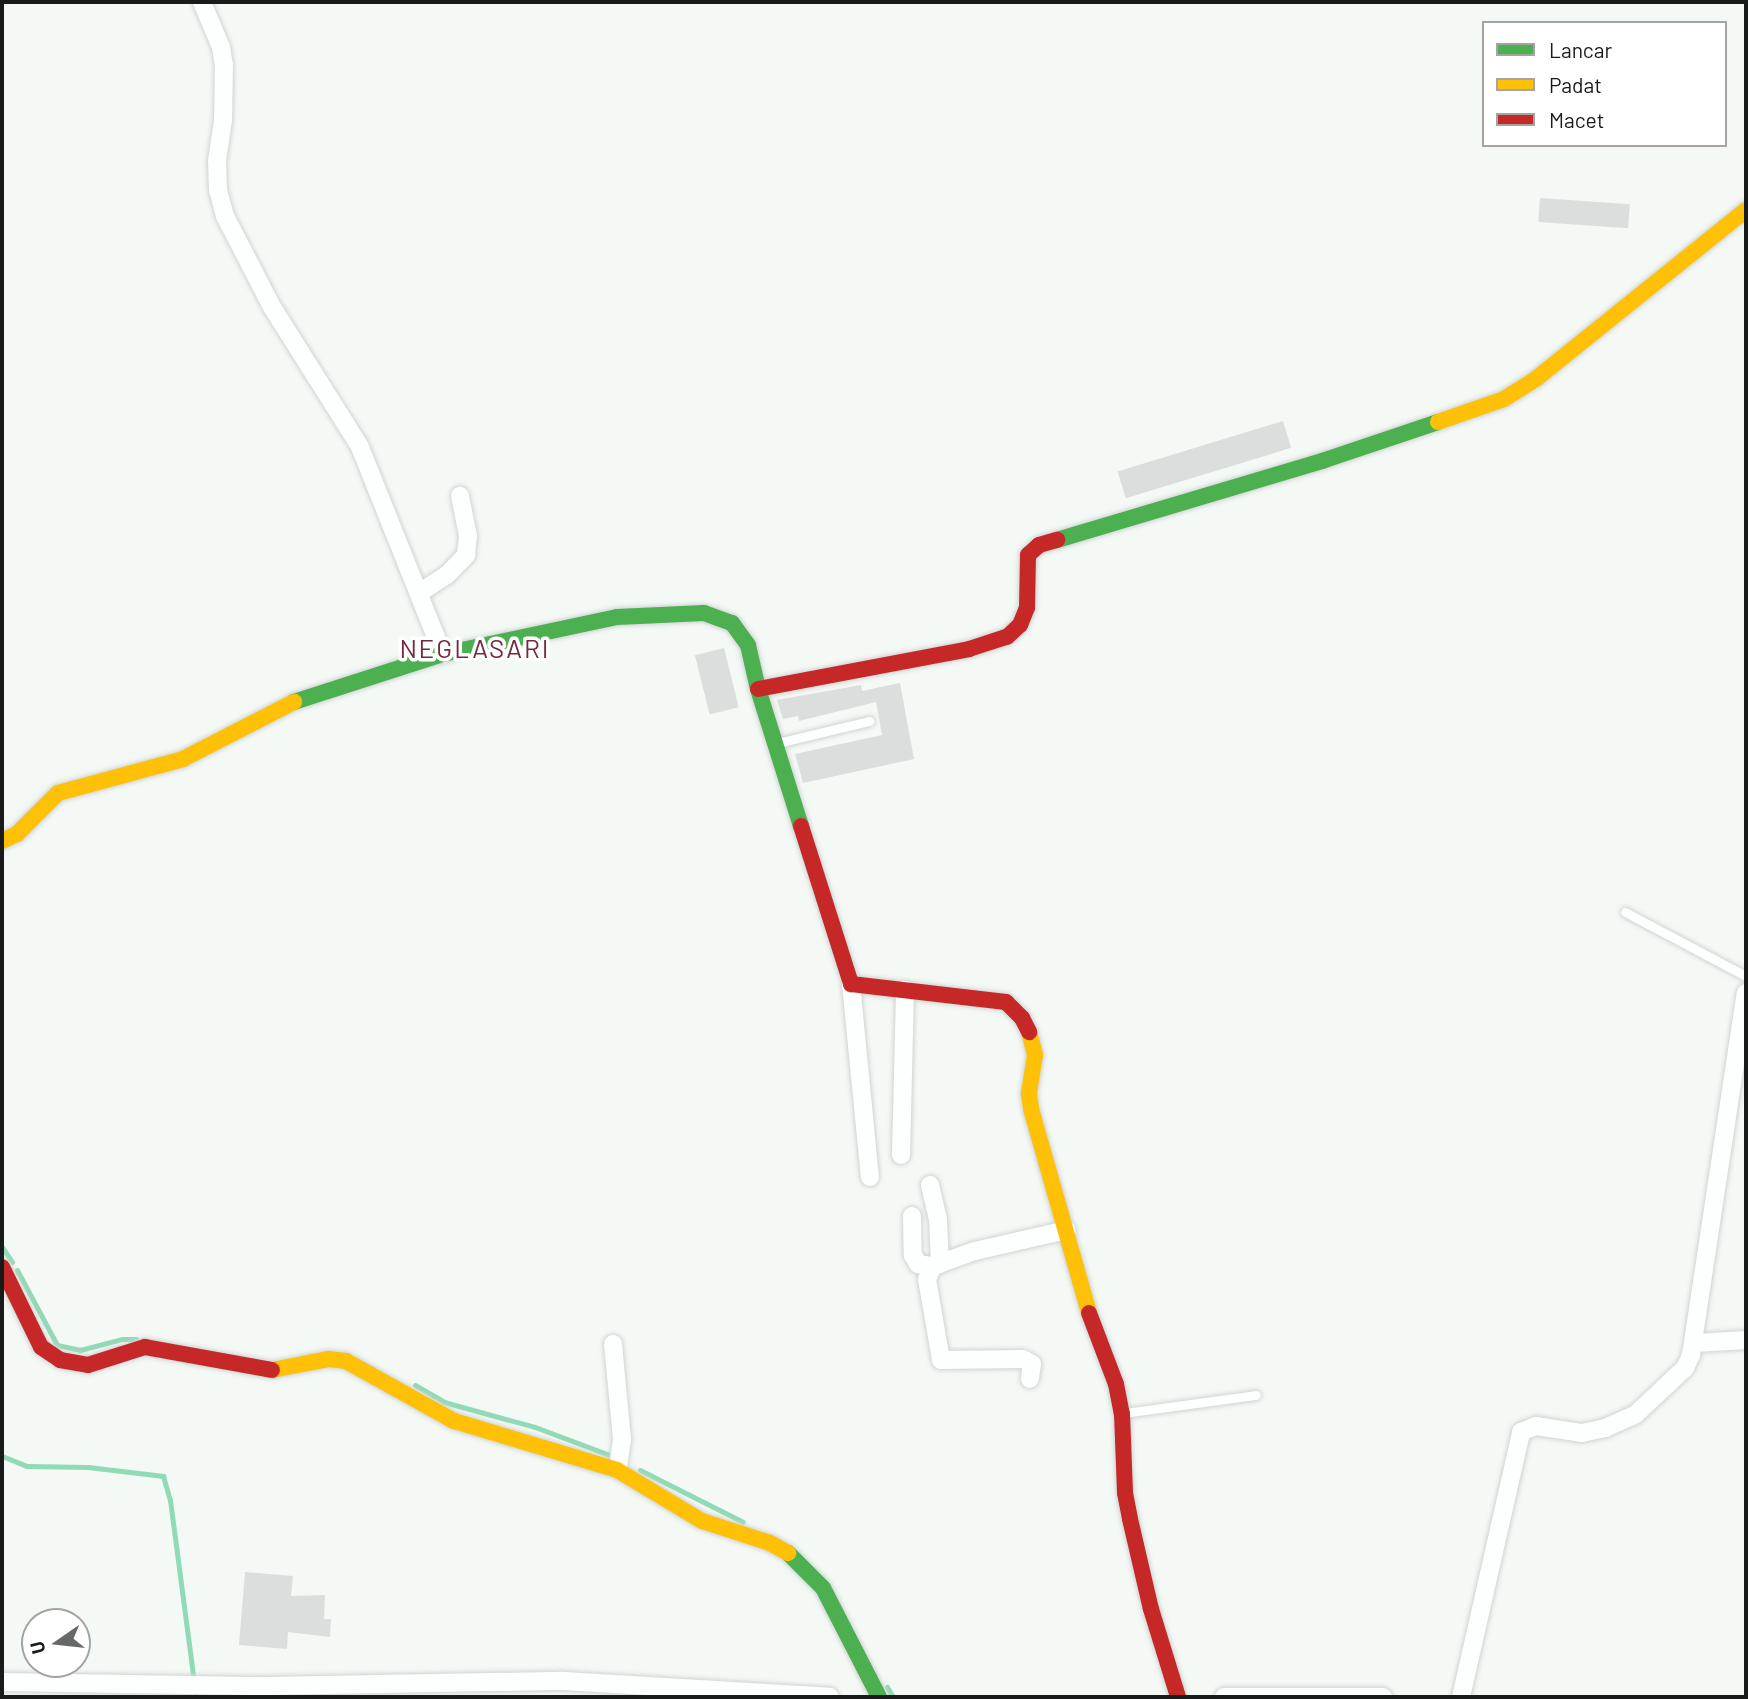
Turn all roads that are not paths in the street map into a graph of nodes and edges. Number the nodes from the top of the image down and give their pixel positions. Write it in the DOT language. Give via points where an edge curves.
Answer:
graph roads {
  1 [pos="202,2"];
  2 [pos="1746,209"];
  3 [pos="460,496"];
  4 [pos="419,593"];
  5 [pos="443,654"];
  6 [pos="758,689"];
  7 [pos="869,721"];
  8 [pos="775,743"];
  9 [pos="2,841"];
  10 [pos="1625,912"];
  11 [pos="1746,976"];
  12 [pos="851,985"];
  13 [pos="905,990"];
  14 [pos="1746,993"];
  15 [pos="901,1155"];
  16 [pos="870,1177"];
  17 [pos="930,1185"];
  18 [pos="912,1216"];
  19 [pos="1067,1230"];
  20 [pos="937,1265"];
  21 [pos="2,1267"];
  22 [pos="1746,1339"];
  23 [pos="1695,1343"];
  24 [pos="613,1344"];
  25 [pos="1030,1379"];
  26 [pos="1256,1395"];
  27 [pos="1122,1414"];
  28 [pos="617,1468"];
  29 [pos="2,1682"];
  30 [pos="830,1697"];
  31 [pos="878,1697"];
  32 [pos="1178,1697"];
  33 [pos="1224,1697"];
  34 [pos="1383,1697"];
  35 [pos="1461,1697"];
  1 -- 4 [label="street" via="222,47 224,65 217,170 225,216 272,307 360,447"];
  2 -- 6 [label="street" via="1537,378 1504,399 1322,461 1039,545 1028,555 1027,608 1020,625 1007,637 969,649"];
  3 -- 4 [label="street" via="468,536 466,555 447,575"];
  4 -- 5 [label="street"];
  5 -- 6 [label="street" via="617,617 704,613 732,623 740,631"];
  5 -- 9 [label="street" via="297,700 183,759 58,793 17,834"];
  6 -- 8 [label="street"];
  7 -- 8 [label="lane"];
  8 -- 12 [label="street"];
  10 -- 11 [label="lane"];
  12 -- 13 [label="street"];
  12 -- 16 [label="street"];
  13 -- 15 [label="street"];
  13 -- 19 [label="street" via="997,1000 1022,1018 1034,1048 1031,1109"];
  14 -- 23 [label="street"];
  17 -- 20 [label="street" via="938,1219"];
  18 -- 20 [label="street" via="913,1255 918,1264"];
  19 -- 20 [label="street" via="975,1251"];
  19 -- 27 [label="street"];
  20 -- 25 [label="street" via="927,1279 942,1360 1023,1359 1032,1364"];
  21 -- 28 [label="street" via="41,1347 60,1360 88,1365 145,1347 267,1371 328,1359 346,1361 454,1421"];
  22 -- 23 [label="street"];
  23 -- 35 [label="street" via="1685,1368 1636,1414 1583,1433 1536,1426 1521,1432"];
  24 -- 28 [label="street" via="622,1448"];
  26 -- 27 [label="lane"];
  27 -- 32 [label="street" via="1130,1519"];
  28 -- 31 [label="street" via="702,1521 770,1543 808,1568 823,1588"];
  29 -- 30 [label="street" via="564,1681"];
  33 -- 34 [label="street"];
}
